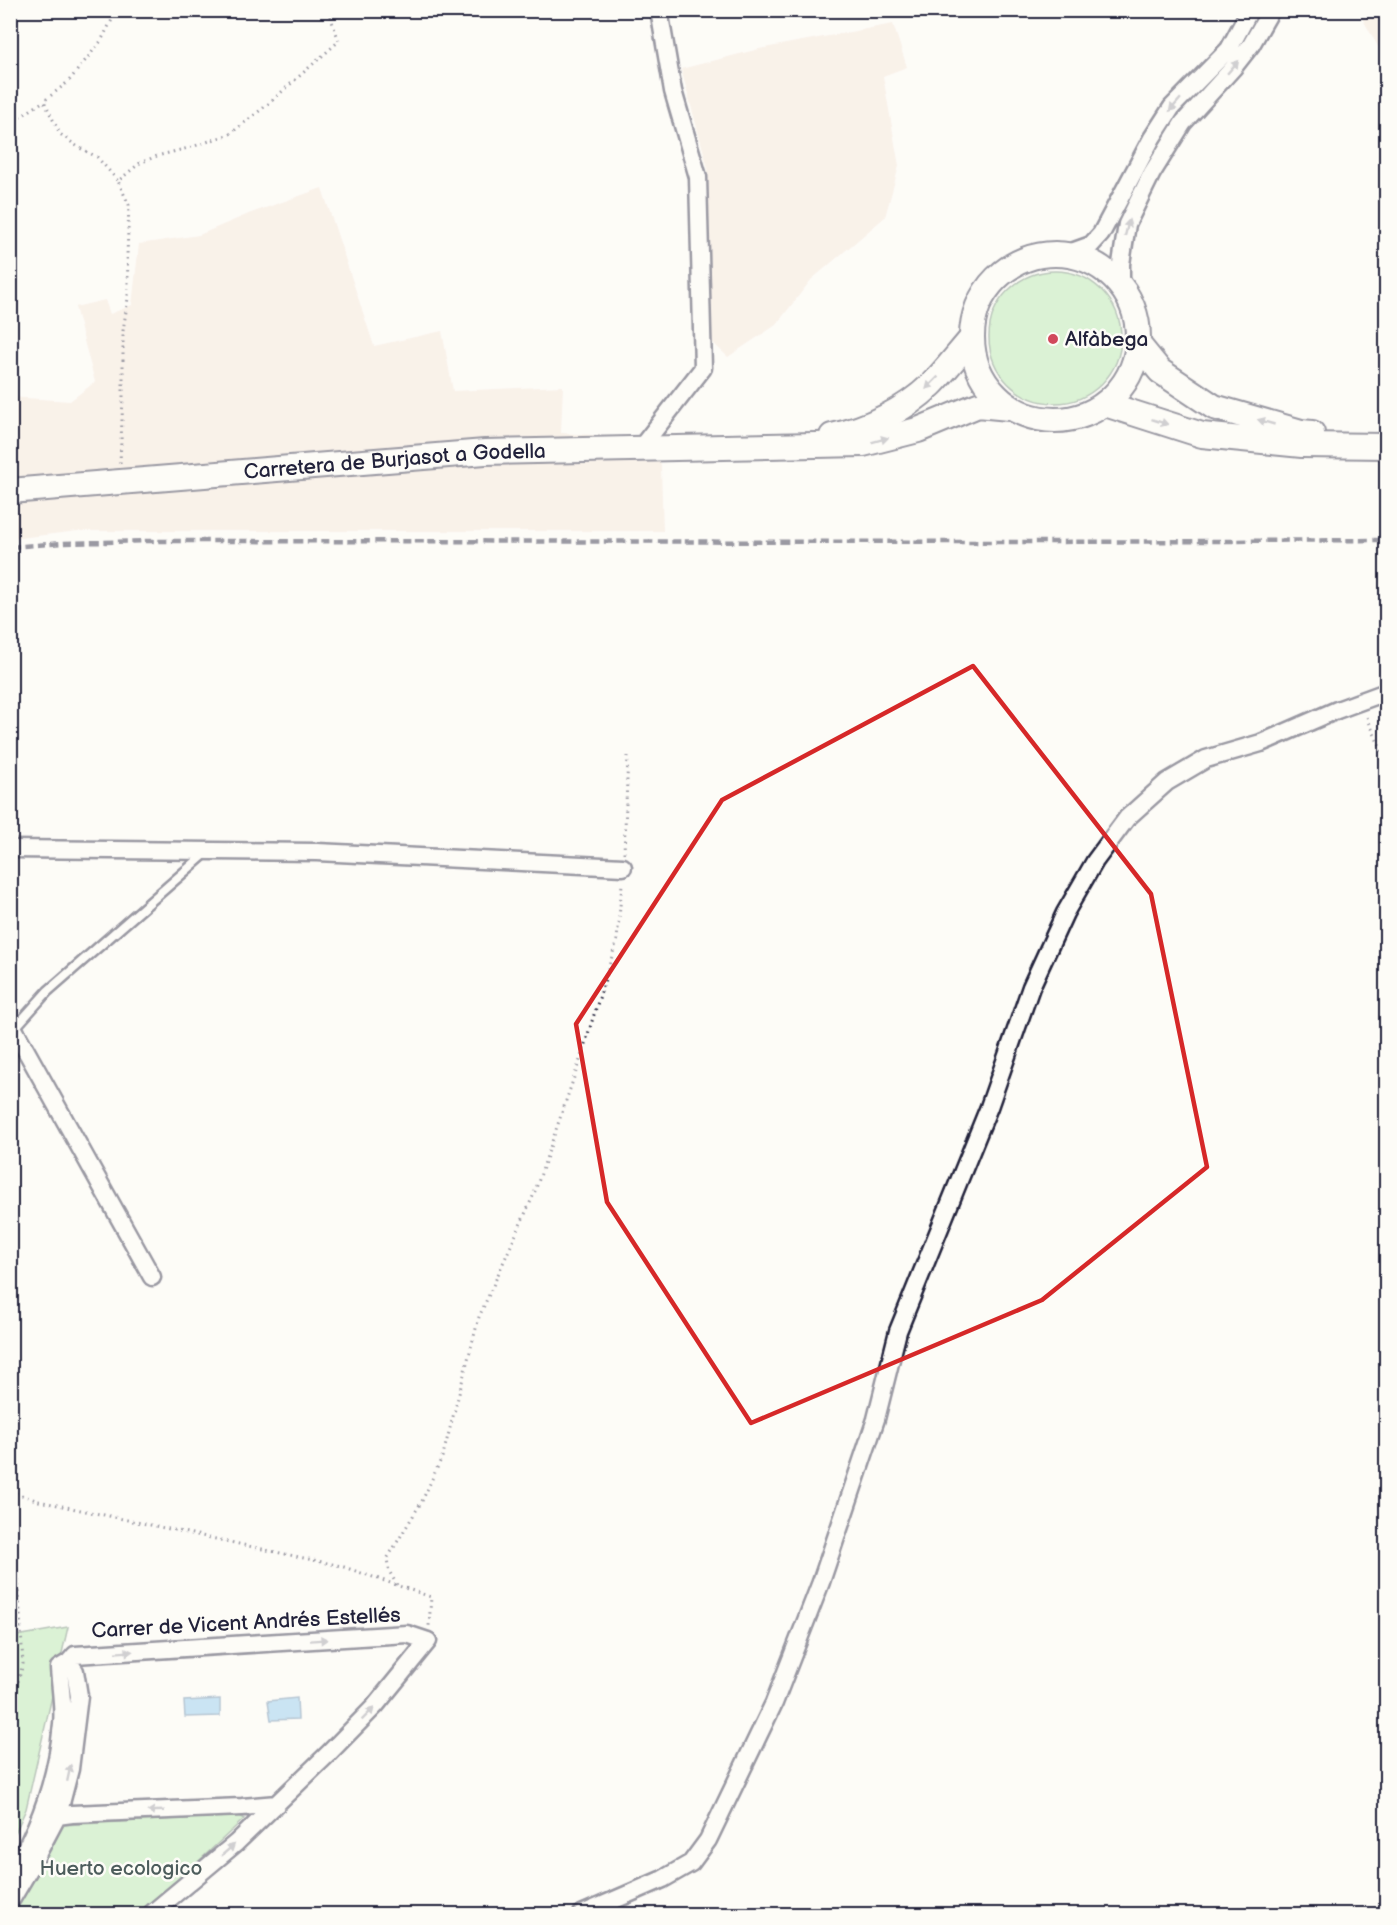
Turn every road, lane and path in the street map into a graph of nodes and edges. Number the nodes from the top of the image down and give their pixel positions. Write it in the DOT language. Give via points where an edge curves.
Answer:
graph roads {
  1 [pos="110,10"];
  2 [pos="117,10"];
  3 [pos="328,10"];
  4 [pos="659,10"];
  5 [pos="1250,10"];
  6 [pos="1271,10"];
  7 [pos="112,19"];
  8 [pos="44,101"];
  9 [pos="10,124"];
  10 [pos="118,181"];
  11 [pos="1066,254"];
  12 [pos="1121,286"];
  13 [pos="971,339"];
  14 [pos="1138,344"];
  15 [pos="1105,404"];
  16 [pos="1009,408"];
  17 [pos="1386,436"];
  18 [pos="1386,446"];
  19 [pos="780,447"];
  20 [pos="639,450"];
  21 [pos="119,482"];
  22 [pos="10,491"];
  23 [pos="1386,692"];
  24 [pos="1360,701"];
  25 [pos="628,756"];
  26 [pos="1386,761"];
  27 [pos="10,849"];
  28 [pos="208,851"];
  29 [pos="623,867"];
  30 [pos="12,1031"];
  31 [pos="152,1277"];
  32 [pos="10,1491"];
  33 [pos="10,1563"];
  34 [pos="397,1585"];
  35 [pos="428,1641"];
  36 [pos="69,1662"];
  37 [pos="17,1685"];
  38 [pos="10,1687"];
  39 [pos="10,1718"];
  40 [pos="277,1804"];
  41 [pos="58,1815"];
  42 [pos="38,1820"];
  43 [pos="10,1876"];
  44 [pos="10,1902"];
  45 [pos="151,1914"];
  46 [pos="582,1914"];
  1 -- 7 [label="path"];
  2 -- 7 [label="path"];
  3 -- 10 [label="path" via="339,41 267,105 230,134 140,163"];
  4 -- 20 [label="street" via="673,91 698,177 703,368"];
  5 -- 11 [label="street, one-way" via="1229,49 1172,107 1101,234 1091,245"];
  12 -- 6 [label="street, one-way" via="1126,224 1152,173 1183,123 1251,45"];
  7 -- 8 [label="path" via="101,41 68,82"];
  8 -- 9 [label="path"];
  8 -- 10 [label="path" via="60,134 97,157"];
  10 -- 21 [label="path" via="129,205"];
  11 -- 12 [label="street" via="1097,265"];
  11 -- 13 [label="street" via="1025,259 999,275 980,299"];
  12 -- 14 [label="street" via="1132,304"];
  13 -- 16 [label="street" via="981,378"];
  13 -- 19 [label="street, one-way" via="931,385 905,406 853,432"];
  14 -- 15 [label="street" via="1128,378"];
  17 -- 14 [label="street, one-way" via="1301,432 1214,407 1160,371"];
  15 -- 16 [label="street" via="1090,413 1057,421 1040,420"];
  15 -- 18 [label="street, one-way" via="1202,435 1302,445"];
  19 -- 16 [label="street, one-way" via="863,444 918,430 978,405"];
  19 -- 20 [label="street, Carretera de Burjasot a Godella"];
  20 -- 21 [label="street, Carretera de Burjasot a Godella" via="485,452"];
  21 -- 22 [label="street, Carretera de Burjasot a Godella"];
  23 -- 24 [label="street"];
  24 -- 26 [label="path"];
  24 -- 46 [label="street" via="1261,743 1206,759 1167,782 1127,818 1095,861 1065,913 1031,987 989,1107 898,1331 876,1419 821,1582 774,1703 708,1840 691,1863"];
  25 -- 29 [label="path"];
  27 -- 28 [label="street"];
  28 -- 29 [label="street" via="317,852"];
  28 -- 30 [label="lane" via="48,991"];
  29 -- 34 [label="path" via="617,940 542,1173 479,1317 443,1455 422,1501 387,1559"];
  30 -- 31 [label="street"];
  32 -- 34 [label="path" via="39,1501 341,1566"];
  33 -- 37 [label="path" via="19,1589 23,1664"];
  34 -- 35 [label="path" via="431,1597"];
  36 -- 35 [label="street, Carrer de Vicent Andrés Estellés, one-way" via="75,1655 407,1634"];
  40 -- 35 [label="street, one-way" via="375,1706"];
  41 -- 36 [label="street, one-way" via="70,1769 79,1695 75,1671"];
  36 -- 42 [label="street" via="59,1668 62,1722 55,1765"];
  37 -- 38 [label="path"];
  37 -- 39 [label="path"];
  40 -- 41 [label="street, one-way"];
  45 -- 40 [label="street, one-way"];
  41 -- 42 [label="street"];
  41 -- 44 [label="street"];
  42 -- 43 [label="street"];
}
